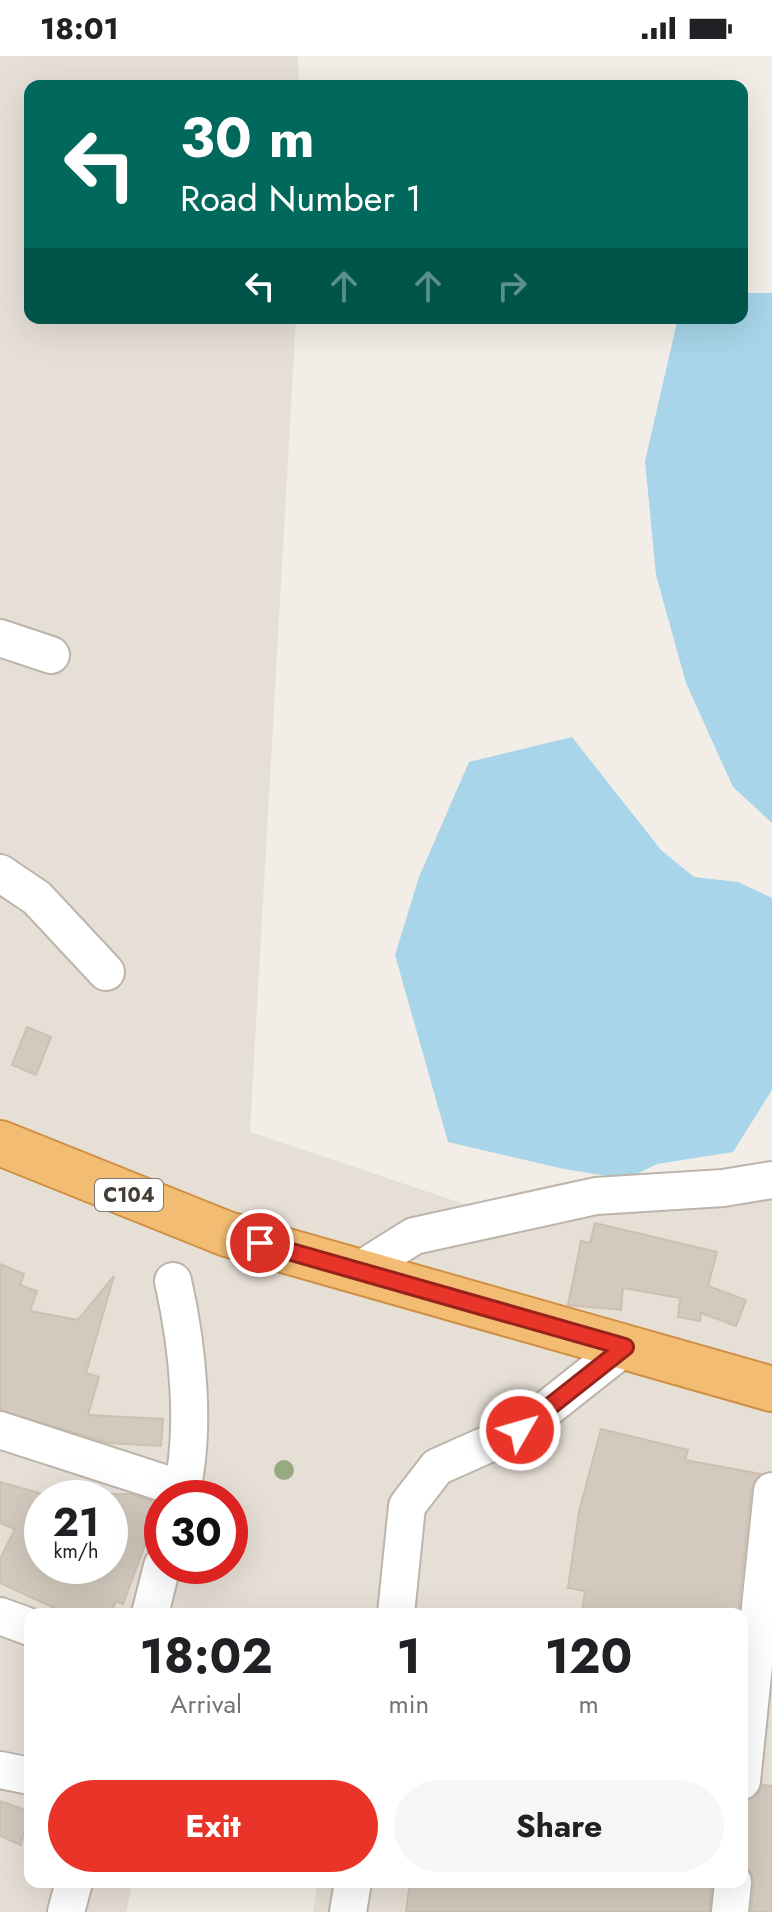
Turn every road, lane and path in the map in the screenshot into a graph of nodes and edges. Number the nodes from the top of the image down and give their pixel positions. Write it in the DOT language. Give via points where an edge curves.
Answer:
graph roads {
  1 [pos="0,638"];
  2 [pos="51,655"];
  3 [pos="0,873"];
  4 [pos="106,972"];
  5 [pos="0,1143"];
  6 [pos="772,1180"];
  7 [pos="358,1271"];
  8 [pos="173,1281"];
  9 [pos="625,1347"];
  10 [pos="772,1389"];
  11 [pos="0,1430"];
  12 [pos="144,1480"];
  13 [pos="182,1480"];
  14 [pos="772,1491"];
  15 [pos="158,1584"];
  16 [pos="152,1608"];
  17 [pos="397,1608"];
  18 [pos="0,1616"];
  19 [pos="24,1625"];
  20 [pos="748,1716"];
  21 [pos="0,1770"];
  22 [pos="748,1773"];
  23 [pos="24,1775"];
  24 [pos="772,1776"];
  25 [pos="72,1888"];
  26 [pos="352,1888"];
  27 [pos="732,1888"];
  28 [pos="66,1912"];
  29 [pos="348,1912"];
  30 [pos="730,1912"];
  1 -- 2 [label="street"];
  3 -- 4 [label="street" via="37,898"];
  5 -- 7 [label="highway, C104" via="227,1234"];
  6 -- 7 [label="street" via="596,1196 414,1236"];
  7 -- 9 [label="highway"];
  8 -- 13 [label="street" via="188,1373"];
  9 -- 10 [label="highway"];
  9 -- 17 [label="street" via="520,1430 437,1467 407,1506"];
  11 -- 12 [label="street"];
  14 -- 20 [label="street"];
  15 -- 16 [label="street"];
  18 -- 19 [label="street"];
  21 -- 23 [label="street"];
  22 -- 24 [label="street"];
  25 -- 28 [label="street"];
  26 -- 29 [label="street"];
  27 -- 30 [label="street"];
}
